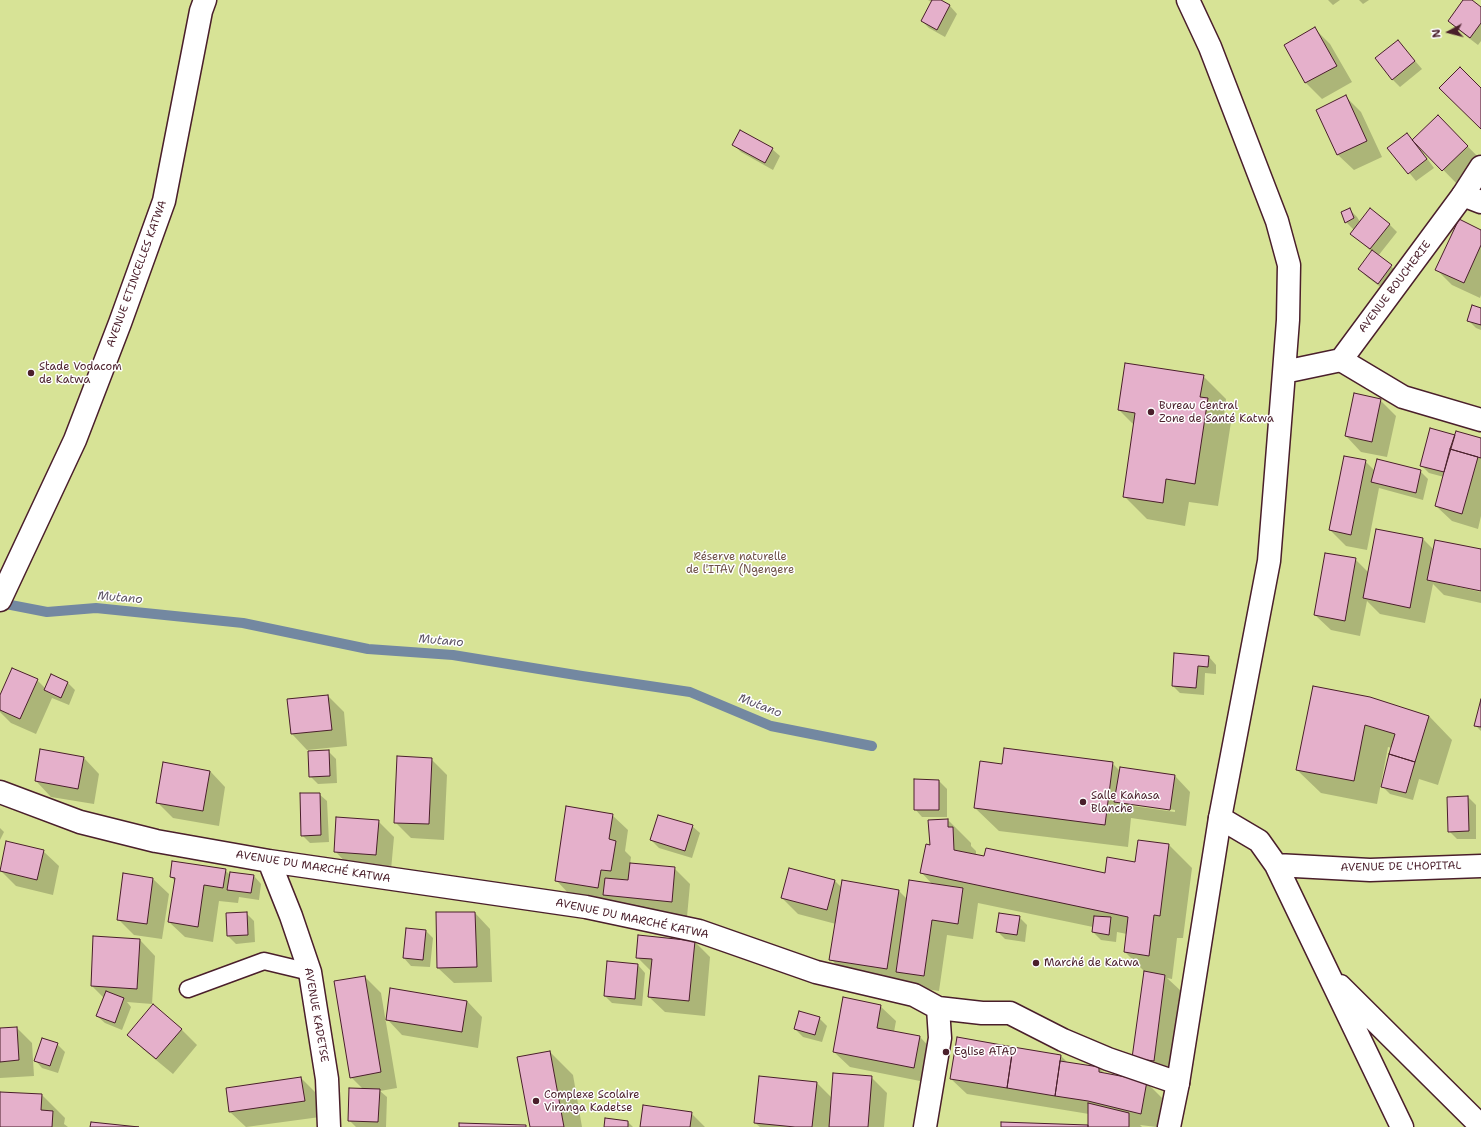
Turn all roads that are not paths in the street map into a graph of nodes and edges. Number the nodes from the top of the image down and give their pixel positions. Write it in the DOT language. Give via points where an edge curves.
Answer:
graph roads {
  1 [pos="204,0"];
  2 [pos="1188,0"];
  3 [pos="1481,167"];
  4 [pos="1472,198"];
  5 [pos="1341,360"];
  6 [pos="1284,372"];
  7 [pos="1481,420"];
  8 [pos="0,600"];
  9 [pos="0,792"];
  10 [pos="1220,818"];
  11 [pos="269,861"];
  12 [pos="1276,865"];
  13 [pos="1481,866"];
  14 [pos="310,972"];
  15 [pos="1328,974"];
  16 [pos="188,989"];
  17 [pos="938,1008"];
  18 [pos="1178,1083"];
  19 [pos="1481,1126"];
  20 [pos="329,1127"];
  21 [pos="925,1127"];
  22 [pos="1169,1127"];
  23 [pos="1402,1127"];
  1 -- 8 [label="street, AVENUE ETINCELLES KATWA" via="164,201 75,440"];
  2 -- 6 [label="street" via="1210,47 1277,221 1289,265"];
  3 -- 4 [label="street, AVENUE BOUCHERIE"];
  4 -- 5 [label="street, AVENUE BOUCHERIE"];
  5 -- 6 [label="street"];
  5 -- 7 [label="street" via="1403,397"];
  6 -- 10 [label="street" via="1268,561"];
  9 -- 11 [label="street, AVENUE DU MARCHÉ KATWA" via="80,822 156,841"];
  10 -- 12 [label="street" via="1259,842"];
  10 -- 18 [label="street"];
  11 -- 14 [label="street, AVENUE KADETSE"];
  11 -- 17 [label="street, AVENUE DU MARCHÉ KATWA" via="586,907 699,931 816,972 914,995"];
  12 -- 13 [label="street, AVENUE DE L'HOPITAL" via="1370,870"];
  12 -- 15 [label="street"];
  14 -- 16 [label="lane" via="264,961"];
  14 -- 20 [label="street, AVENUE KADETSE" via="327,1079"];
  15 -- 19 [label="street"];
  15 -- 23 [label="street"];
  17 -- 18 [label="street, AVENUE DU MARCHÉ KATWA" via="1010,1014 1108,1059"];
  17 -- 21 [label="street" via="940,1038"];
  18 -- 22 [label="street"];
}
